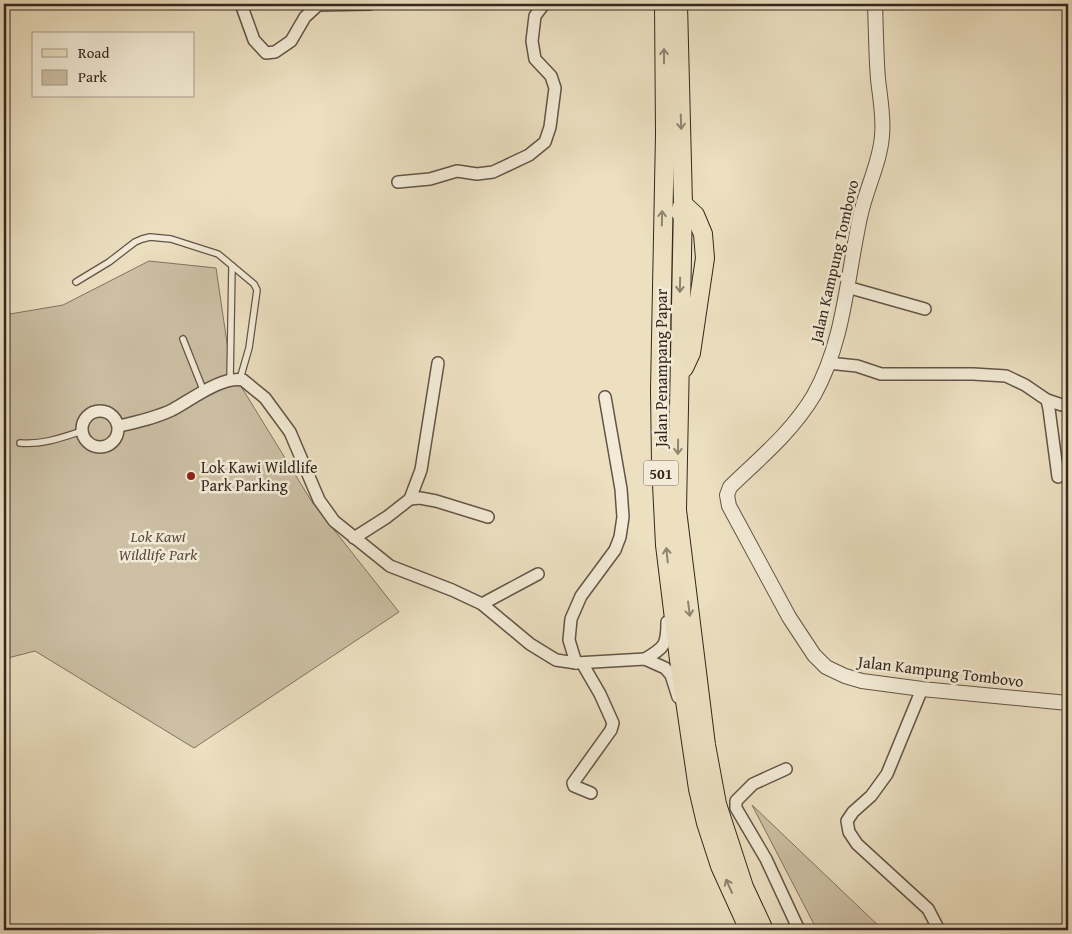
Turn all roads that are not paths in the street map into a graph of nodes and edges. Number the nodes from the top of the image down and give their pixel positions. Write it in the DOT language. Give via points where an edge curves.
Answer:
graph roads {
  1 [pos="241,4"];
  2 [pos="370,4"];
  3 [pos="544,4"];
  4 [pos="664,4"];
  5 [pos="678,4"];
  6 [pos="875,4"];
  7 [pos="398,182"];
  8 [pos="683,204"];
  9 [pos="232,266"];
  10 [pos="76,282"];
  11 [pos="661,287"];
  12 [pos="847,287"];
  13 [pos="926,309"];
  14 [pos="183,339"];
  15 [pos="438,363"];
  16 [pos="828,363"];
  17 [pos="235,380"];
  18 [pos="679,380"];
  19 [pos="204,392"];
  20 [pos="605,397"];
  21 [pos="1047,400"];
  22 [pos="1068,405"];
  23 [pos="119,426"];
  24 [pos="82,431"];
  25 [pos="20,443"];
  26 [pos="1058,477"];
  27 [pos="410,499"];
  28 [pos="488,517"];
  29 [pos="354,538"];
  30 [pos="538,574"];
  31 [pos="669,580"];
  32 [pos="482,604"];
  33 [pos="645,659"];
  34 [pos="579,663"];
  35 [pos="922,689"];
  36 [pos="1068,703"];
  37 [pos="688,727"];
  38 [pos="786,769"];
  39 [pos="591,793"];
  40 [pos="749,930"];
  41 [pos="764,930"];
  42 [pos="799,930"];
  43 [pos="939,930"];
  1 -- 2 [label="street" via="254,40 266,53 275,52 290,41 305,17 318,5"];
  3 -- 7 [label="street" via="535,16 532,41 535,59 551,76 555,88 545,142 494,172 457,171"];
  11 -- 4 [label="main road, Jalan Penampang Papar / 501, one-way"];
  5 -- 8 [label="main road, Jalan Penampang Papar / 501, one-way"];
  6 -- 12 [label="street, Jalan Kampung Tombovo" via="882,136 861,214"];
  8 -- 11 [label="main road"];
  8 -- 18 [label="main road, Jalan Penampang Papar / 501, one-way"];
  8 -- 18 [label="main road" via="695,215 703,234 705,258 691,353"];
  9 -- 10 [label="lane" via="218,254 190,244 150,237 135,242"];
  9 -- 17 [label="lane"];
  9 -- 17 [label="lane" via="257,290 249,348"];
  31 -- 11 [label="main road, Jalan Penampang Papar / 501, one-way" via="661,464"];
  12 -- 13 [label="street"];
  12 -- 16 [label="street, Jalan Kampung Tombovo"];
  14 -- 19 [label="lane"];
  15 -- 27 [label="street" via="421,470"];
  16 -- 21 [label="street" via="857,366 881,374 1006,376"];
  16 -- 35 [label="street, Jalan Kampung Tombovo" via="814,394 796,421 776,445 730,487 727,495 729,506 793,623 826,667 862,681"];
  17 -- 19 [label="street"];
  17 -- 29 [label="street" via="247,382 265,398 290,432 319,500 334,521"];
  18 -- 41 [label="main road, Jalan Penampang Papar / 501, one-way" via="677,510 706,745 720,812 744,887"];
  19 -- 23 [label="street" via="158,416"];
  20 -- 34 [label="street" via="623,517 615,550 581,596 571,619 569,640"];
  21 -- 22 [label="street"];
  21 -- 26 [label="street"];
  23 -- 24 [label="street" via="107,412 98,411 90,414"];
  23 -- 24 [label="street" via="118,436 102,448 92,446"];
  24 -- 25 [label="lane" via="53,441"];
  27 -- 28 [label="street" via="436,501"];
  27 -- 29 [label="street"];
  29 -- 32 [label="street" via="390,566"];
  30 -- 32 [label="street"];
  31 -- 33 [label="street" via="667,638 662,649"];
  31 -- 37 [label="main road, Jalan Penampang Papar / 501"];
  32 -- 34 [label="street" via="545,654 556,660"];
  33 -- 34 [label="street"];
  33 -- 37 [label="street" via="665,668 671,675"];
  34 -- 39 [label="street" via="614,722 574,782 574,786"];
  35 -- 36 [label="street, Jalan Kampung Tombovo"];
  35 -- 43 [label="street" via="887,774 847,821 849,832 857,844 928,909"];
  40 -- 37 [label="main road, Jalan Penampang Papar / 501, one-way" via="720,866 706,823"];
  38 -- 42 [label="street" via="754,784 736,801 736,808 766,859"];
}
